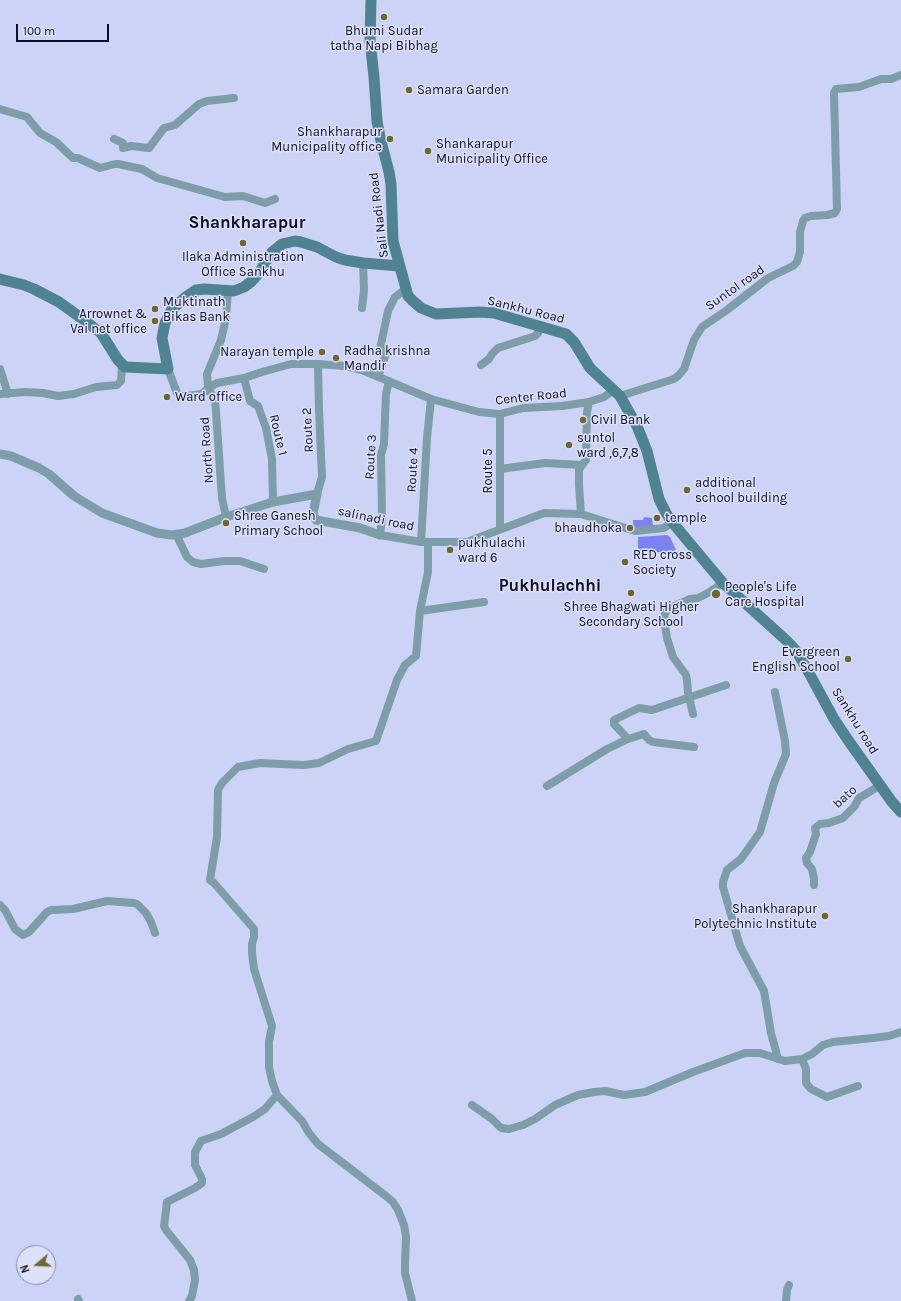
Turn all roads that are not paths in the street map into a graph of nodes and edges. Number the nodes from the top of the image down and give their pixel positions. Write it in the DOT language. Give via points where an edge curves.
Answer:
graph roads {
  1 [pos="371,0"];
  2 [pos="901,75"];
  3 [pos="234,98"];
  4 [pos="0,109"];
  5 [pos="114,139"];
  6 [pos="275,199"];
  7 [pos="363,263"];
  8 [pos="400,266"];
  9 [pos="0,279"];
  10 [pos="406,289"];
  11 [pos="228,291"];
  12 [pos="362,308"];
  13 [pos="539,327"];
  14 [pos="318,364"];
  15 [pos="122,365"];
  16 [pos="481,365"];
  17 [pos="0,369"];
  18 [pos="168,369"];
  19 [pos="378,377"];
  20 [pos="244,378"];
  21 [pos="389,381"];
  22 [pos="208,388"];
  23 [pos="617,393"];
  24 [pos="4,394"];
  25 [pos="431,399"];
  26 [pos="589,402"];
  27 [pos="500,414"];
  28 [pos="0,454"];
  29 [pos="582,465"];
  30 [pos="500,469"];
  31 [pos="317,494"];
  32 [pos="273,502"];
  33 [pos="581,514"];
  34 [pos="226,517"];
  35 [pos="672,522"];
  36 [pos="500,529"];
  37 [pos="176,534"];
  38 [pos="380,535"];
  39 [pos="425,542"];
  40 [pos="264,569"];
  41 [pos="723,583"];
  42 [pos="484,602"];
  43 [pos="420,611"];
  44 [pos="726,685"];
  45 [pos="775,692"];
  46 [pos="689,698"];
  47 [pos="693,714"];
  48 [pos="628,739"];
  49 [pos="694,747"];
  50 [pos="881,785"];
  51 [pos="546,786"];
  52 [pos="901,812"];
  53 [pos="814,885"];
  54 [pos="0,905"];
  55 [pos="155,934"];
  56 [pos="901,1032"];
  57 [pos="802,1058"];
  58 [pos="778,1059"];
  59 [pos="858,1086"];
  60 [pos="277,1095"];
  61 [pos="472,1105"];
  62 [pos="789,1285"];
  63 [pos="190,1301"];
  64 [pos="412,1301"];
  65 [pos="786,1301"];
  1 -- 8 [label="main road, Sali Nadi Road" via="370,41 377,121 389,172 393,241"];
  2 -- 23 [label="street, Suntol road" via="859,87 836,89 834,93 837,209 835,213 811,216 803,221 797,262 765,280 702,327 694,340 684,369 674,379"];
  3 -- 5 [label="street" via="199,104 175,125 164,128 149,148 123,148 123,143"];
  4 -- 6 [label="street" via="27,117 40,133 56,142 73,158 100,168 118,164 142,169 157,178 225,197 243,196 265,203"];
  7 -- 8 [label="main road, Sali Nadi Road"];
  7 -- 11 [label="main road, Sali Nadi Road" via="336,257 301,242 289,242 271,253 248,284 240,289"];
  7 -- 12 [label="street"];
  8 -- 10 [label="main road, Sankhu Road"];
  9 -- 15 [label="main road" via="34,289 59,302 89,323 101,333"];
  10 -- 13 [label="main road, Sankhu Road" via="408,296 429,312 480,312"];
  10 -- 19 [label="street" via="394,297 388,311 380,349 387,351"];
  11 -- 18 [label="main road, Sali Nadi Road" via="196,290 172,309 165,323 162,338"];
  11 -- 22 [label="street, North Road" via="221,340 207,374"];
  13 -- 16 [label="street" via="535,336 498,348"];
  13 -- 23 [label="main road, Sankhu Road" via="566,334 590,368"];
  14 -- 19 [label="street, Center Road" via="345,366"];
  14 -- 20 [label="street, Center Road" via="284,365"];
  14 -- 31 [label="street, Route 2" via="322,477"];
  15 -- 18 [label="main road" via="129,368"];
  15 -- 24 [label="street" via="121,381 117,385 58,396 25,392"];
  17 -- 24 [label="street"];
  18 -- 22 [label="street, Center Road" via="180,396 199,395"];
  19 -- 21 [label="street, Center Road"];
  20 -- 22 [label="street, Center Road" via="217,382"];
  20 -- 32 [label="street, Route 1" via="250,401 258,406 266,428 272,459"];
  21 -- 25 [label="street, Center Road"];
  21 -- 38 [label="street, Route 3" via="381,455"];
  22 -- 34 [label="street, North Road" via="215,400 220,477"];
  23 -- 26 [label="street, Center Road"];
  23 -- 35 [label="main road, Sankhu Road" via="637,426 647,451 659,499"];
  25 -- 27 [label="street, Center Road" via="480,412"];
  25 -- 39 [label="street, Route 4" via="426,438"];
  26 -- 27 [label="street, Center Road" via="523,408"];
  26 -- 29 [label="street" via="586,460"];
  27 -- 30 [label="street, Route 5"];
  28 -- 37 [label="street" via="39,468 74,496 102,513 157,533"];
  29 -- 30 [label="street" via="545,462"];
  29 -- 33 [label="street" via="579,469"];
  30 -- 36 [label="street, Route 5"];
  31 -- 32 [label="street"];
  31 -- 38 [label="street, salinadi road" via="313,514 316,520 360,528"];
  32 -- 34 [label="street"];
  33 -- 35 [label="street, salinadi road" via="635,531 664,528"];
  33 -- 36 [label="street, salinadi road" via="544,512"];
  34 -- 37 [label="street"];
  35 -- 41 [label="main road, Sankhu road"];
  36 -- 39 [label="street, salinadi road" via="468,542"];
  37 -- 40 [label="street" via="193,562 201,564 240,561"];
  38 -- 39 [label="street, salinadi road"];
  39 -- 43 [label="street, Route 4" via="428,572"];
  41 -- 46 [label="street" via="698,598 668,609 665,613 667,638 673,657 686,675"];
  41 -- 50 [label="main road, Sankhu road" via="797,652 844,735"];
  42 -- 43 [label="street"];
  43 -- 60 [label="street, Route 4" via="416,656 405,665 397,680 376,740 348,749 319,763 260,763 238,767 224,780 218,790 217,837 210,880 254,929 254,969 272,1026 269,1067"];
  44 -- 46 [label="street"];
  45 -- 58 [label="street" via="786,754 774,782 760,832 741,860 727,870 723,887 740,946 764,991"];
  46 -- 47 [label="street"];
  46 -- 48 [label="street" via="652,710 639,708 614,720 614,724"];
  48 -- 49 [label="street" via="644,734 653,742"];
  48 -- 51 [label="street"];
  50 -- 52 [label="main road, Sankhu road"];
  50 -- 53 [label="street, bato" via="859,798 843,818 820,824 815,828 816,834 806,858 812,869"];
  54 -- 55 [label="street" via="15,929 23,935 51,910 73,909 107,901 134,902 146,913"];
  56 -- 57 [label="street" via="889,1036 834,1042 823,1045"];
  57 -- 58 [label="street" via="785,1061"];
  57 -- 59 [label="street" via="806,1069 806,1083 811,1089 827,1097"];
  58 -- 61 [label="street" via="760,1053 745,1053 711,1064 645,1092 624,1095 605,1091 578,1095 555,1105 523,1125 509,1129 501,1128"];
  60 -- 63 [label="street" via="265,1109 221,1134 201,1142 195,1152 195,1165 202,1183 167,1202 164,1226 190,1260 194,1270 195,1280"];
  60 -- 64 [label="street" via="302,1121 318,1144 393,1202 404,1225 404,1264"];
  62 -- 65 [label="street"];
}
